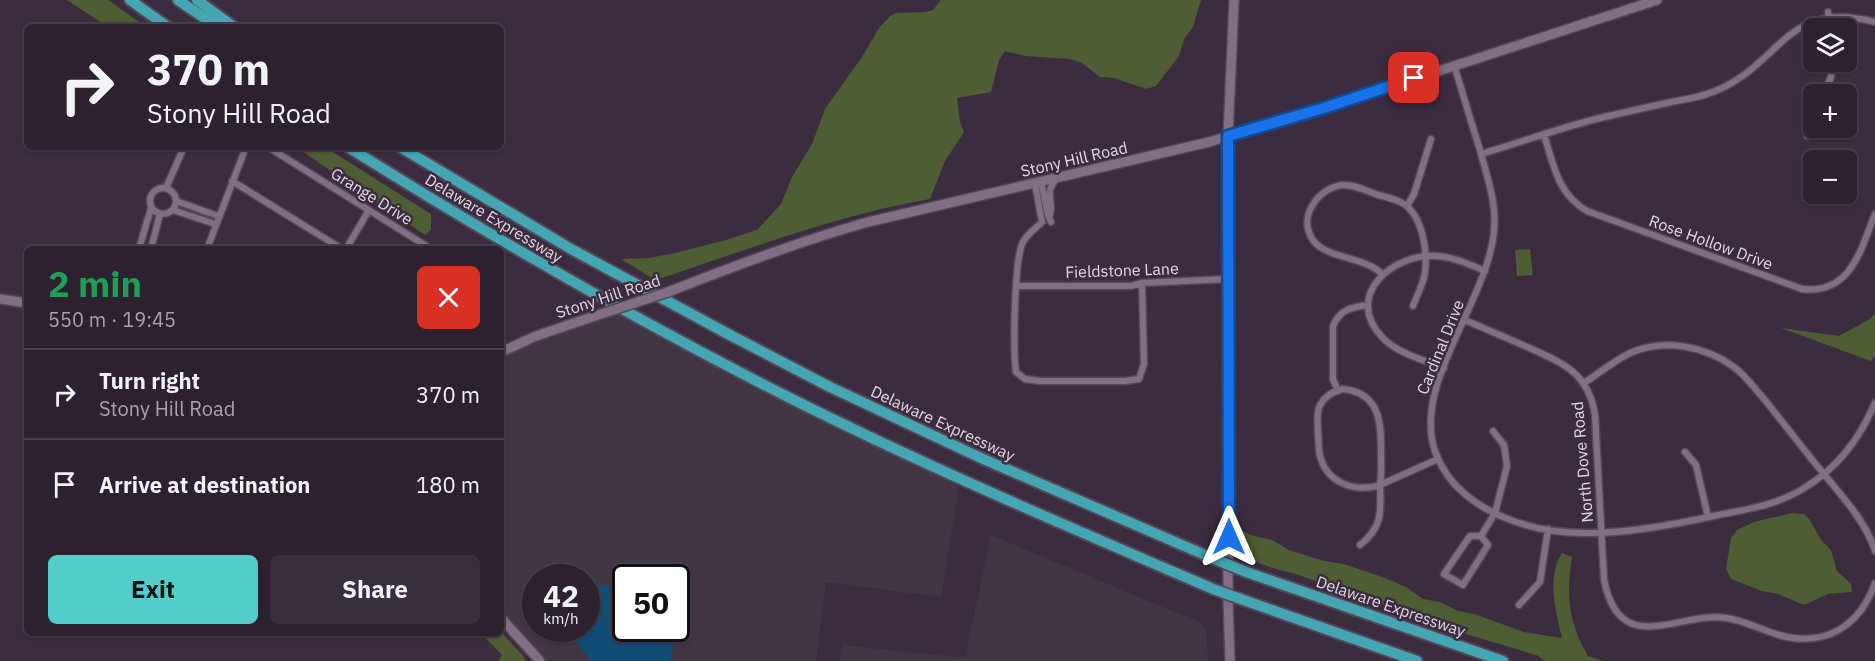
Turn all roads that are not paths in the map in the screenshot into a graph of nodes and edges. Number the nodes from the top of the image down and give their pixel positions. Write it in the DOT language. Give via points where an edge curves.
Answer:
graph roads {
  1 [pos="130,0"];
  2 [pos="178,0"];
  3 [pos="197,0"];
  4 [pos="1233,0"];
  5 [pos="1657,0"];
  6 [pos="1828,12"];
  7 [pos="1829,18"];
  8 [pos="1875,22"];
  9 [pos="164,24"];
  10 [pos="214,24"];
  11 [pos="230,24"];
  12 [pos="1454,65"];
  13 [pos="1544,135"];
  14 [pos="1228,136"];
  15 [pos="1431,140"];
  16 [pos="183,150"];
  17 [pos="245,150"];
  18 [pos="273,150"];
  19 [pos="353,150"];
  20 [pos="405,150"];
  21 [pos="416,150"];
  22 [pos="1481,154"];
  23 [pos="1055,179"];
  24 [pos="232,181"];
  25 [pos="1038,183"];
  26 [pos="166,188"];
  27 [pos="176,201"];
  28 [pos="1407,206"];
  29 [pos="151,208"];
  30 [pos="173,210"];
  31 [pos="369,210"];
  32 [pos="160,214"];
  33 [pos="1875,214"];
  34 [pos="218,216"];
  35 [pos="215,224"];
  36 [pos="140,246"];
  37 [pos="152,246"];
  38 [pos="208,246"];
  39 [pos="339,246"];
  40 [pos="346,246"];
  41 [pos="426,246"];
  42 [pos="568,247"];
  43 [pos="1425,256"];
  44 [pos="1485,272"];
  45 [pos="1382,274"];
  46 [pos="1228,279"];
  47 [pos="1142,283"];
  48 [pos="1017,286"];
  49 [pos="0,299"];
  50 [pos="24,303"];
  51 [pos="1368,305"];
  52 [pos="1413,306"];
  53 [pos="1465,320"];
  54 [pos="504,351"];
  55 [pos="1444,368"];
  56 [pos="1584,383"];
  57 [pos="1338,390"];
  58 [pos="1875,403"];
  59 [pos="1493,431"];
  60 [pos="1685,452"];
  61 [pos="1438,459"];
  62 [pos="1824,475"];
  63 [pos="1380,485"];
  64 [pos="1496,513"];
  65 [pos="1708,518"];
  66 [pos="1548,529"];
  67 [pos="1602,533"];
  68 [pos="1482,536"];
  69 [pos="1360,545"];
  70 [pos="1875,551"];
  71 [pos="1875,583"];
  72 [pos="1519,605"];
  73 [pos="504,621"];
  74 [pos="540,661"];
  75 [pos="1230,661"];
  76 [pos="1416,661"];
  77 [pos="1503,661"];
  1 -- 9 [label="highway"];
  2 -- 10 [label="highway"];
  3 -- 11 [label="highway"];
  4 -- 14 [label="street"];
  5 -- 12 [label="street, Stony Hill Road"];
  6 -- 7 [label="street"];
  6 -- 8 [label="street" via="1852,14"];
  6 -- 13 [label="street" via="1813,15 1795,26 1737,79 1719,90"];
  12 -- 14 [label="street, Stony Hill Road"];
  12 -- 22 [label="street, Cardinal Drive"];
  13 -- 22 [label="street"];
  13 -- 33 [label="street, Rose Hollow Drive" via="1564,190 1582,207 1802,289 1829,286 1847,274"];
  14 -- 23 [label="street, Stony Hill Road"];
  14 -- 46 [label="street"];
  15 -- 28 [label="street"];
  16 -- 26 [label="street"];
  17 -- 24 [label="street"];
  18 -- 31 [label="street, Grange Drive"];
  19 -- 76 [label="highway, Delaware Expressway, bridge" via="639,319 944,472 1213,589"];
  20 -- 42 [label="highway, Delaware Expressway"];
  21 -- 42 [label="highway"];
  22 -- 44 [label="street, Cardinal Drive" via="1495,218"];
  23 -- 25 [label="street, Stony Hill Road"];
  23 -- 25 [label="street" via="1050,190 1050,220"];
  24 -- 34 [label="street"];
  24 -- 39 [label="street"];
  25 -- 48 [label="street" via="1042,222 1024,241"];
  25 -- 54 [label="street, Stony Hill Road, bridge" via="828,233"];
  26 -- 27 [label="street"];
  26 -- 29 [label="street" via="151,195"];
  27 -- 30 [label="street"];
  27 -- 34 [label="street"];
  28 -- 43 [label="street" via="1420,224"];
  28 -- 45 [label="street" via="1347,185 1327,190 1311,206 1308,227 1317,244 1369,264"];
  29 -- 32 [label="street"];
  29 -- 36 [label="street"];
  30 -- 32 [label="street"];
  30 -- 35 [label="street"];
  31 -- 40 [label="street"];
  31 -- 41 [label="street, Grange Drive"];
  32 -- 37 [label="street"];
  34 -- 35 [label="street"];
  35 -- 38 [label="street"];
  42 -- 77 [label="highway, Delaware Expressway, bridge" via="730,335 981,458 1249,573"];
  43 -- 44 [label="street" via="1448,258"];
  43 -- 45 [label="street" via="1401,262"];
  43 -- 52 [label="street" via="1425,272"];
  44 -- 53 [label="street, Cardinal Drive"];
  45 -- 51 [label="street"];
  46 -- 47 [label="street, Fieldstone Lane"];
  46 -- 75 [label="street"];
  47 -- 48 [label="street, Fieldstone Lane"];
  47 -- 48 [label="street" via="1144,364 1139,379 1125,381 1040,381 1025,379 1016,372"];
  49 -- 50 [label="street"];
  51 -- 55 [label="street" via="1371,320 1385,340"];
  51 -- 57 [label="street" via="1345,310 1333,326 1333,379"];
  53 -- 55 [label="street, Cardinal Drive"];
  53 -- 56 [label="street, North Dove Road" via="1560,361"];
  55 -- 61 [label="street, Cardinal Drive" via="1430,412 1430,433"];
  56 -- 62 [label="street" via="1637,350 1665,345 1702,351 1740,371"];
  56 -- 67 [label="street, North Dove Road" via="1595,415"];
  57 -- 63 [label="street" via="1361,394 1379,416"];
  57 -- 63 [label="street" via="1324,399 1319,410 1323,463 1334,478 1348,486 1363,489"];
  58 -- 62 [label="street, Cardinal Drive" via="1856,441"];
  59 -- 64 [label="street" via="1504,445 1507,460"];
  60 -- 65 [label="street" via="1696,465"];
  61 -- 63 [label="street"];
  61 -- 64 [label="street, Cardinal Drive" via="1458,489"];
  62 -- 65 [label="street, Cardinal Drive" via="1776,502"];
  62 -- 70 [label="street" via="1866,529"];
  63 -- 69 [label="street" via="1377,526"];
  64 -- 66 [label="street, Cardinal Drive"];
  64 -- 68 [label="street"];
  65 -- 67 [label="street, Cardinal Drive"];
  66 -- 67 [label="street, Cardinal Drive"];
  66 -- 72 [label="street" via="1540,582"];
  67 -- 71 [label="street, North Dove Road" via="1604,579 1610,601 1622,616 1646,627 1727,618 1779,635 1815,638 1834,633 1854,620"];
  68 -- 68 [label="street" via="1470,536 1444,574 1463,585 1488,545"];
  73 -- 74 [label="street"];
}
